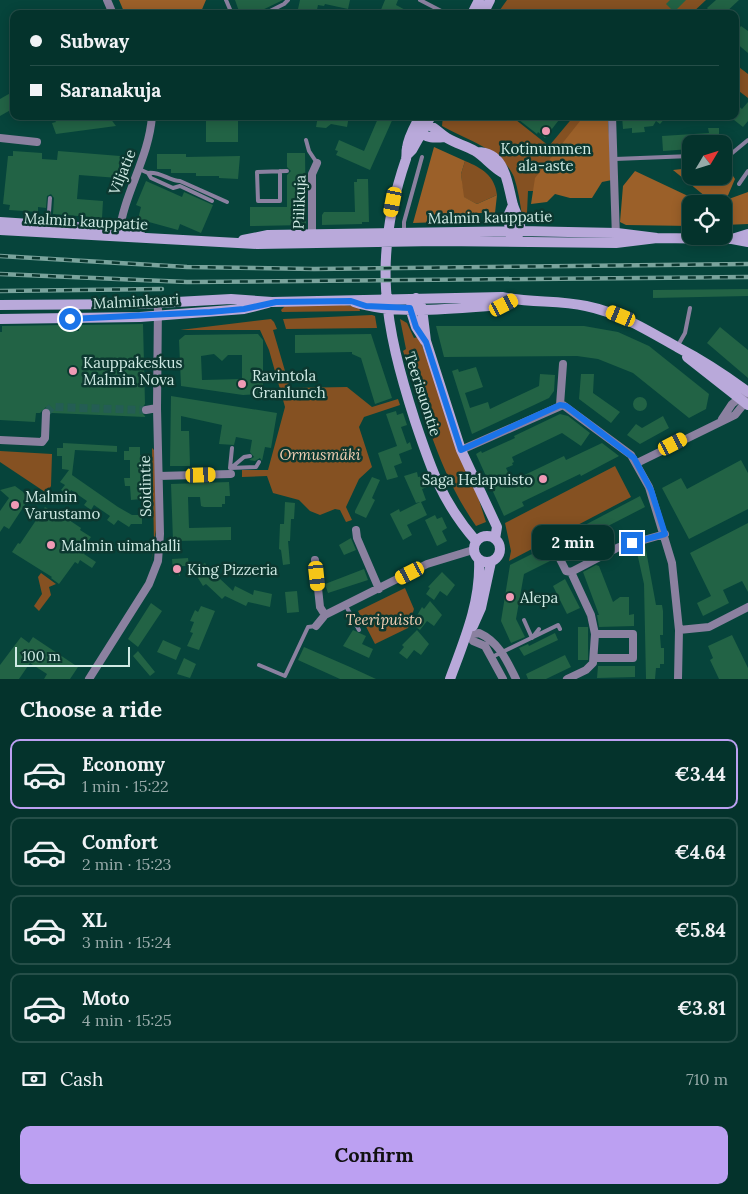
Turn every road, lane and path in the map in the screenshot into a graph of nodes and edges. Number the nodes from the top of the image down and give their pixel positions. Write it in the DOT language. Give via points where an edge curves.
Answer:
graph roads {
  1 [pos="288,0"];
  2 [pos="420,0"];
  3 [pos="272,10"];
  4 [pos="439,10"];
  5 [pos="151,120"];
  6 [pos="612,120"];
  7 [pos="423,123"];
  8 [pos="0,138"];
  9 [pos="306,140"];
  10 [pos="748,140"];
  11 [pos="37,142"];
  12 [pos="732,153"];
  13 [pos="682,156"];
  14 [pos="422,157"];
  15 [pos="615,159"];
  16 [pos="317,163"];
  17 [pos="139,168"];
  18 [pos="748,171"];
  19 [pos="280,172"];
  20 [pos="287,172"];
  21 [pos="148,173"];
  22 [pos="739,184"];
  23 [pos="50,198"];
  24 [pos="212,201"];
  25 [pos="227,202"];
  26 [pos="513,205"];
  27 [pos="0,222"];
  28 [pos="0,230"];
  29 [pos="48,230"];
  30 [pos="509,231"];
  31 [pos="520,231"];
  32 [pos="119,234"];
  33 [pos="748,234"];
  34 [pos="403,238"];
  35 [pos="616,238"];
  36 [pos="682,238"];
  37 [pos="312,239"];
  38 [pos="732,239"];
  39 [pos="514,242"];
  40 [pos="748,242"];
  41 [pos="416,298"];
  42 [pos="514,300"];
  43 [pos="351,301"];
  44 [pos="272,302"];
  45 [pos="158,303"];
  46 [pos="5,305"];
  47 [pos="410,308"];
  48 [pos="422,308"];
  49 [pos="690,308"];
  50 [pos="158,315"];
  51 [pos="0,318"];
  52 [pos="426,342"];
  53 [pos="678,347"];
  54 [pos="563,364"];
  55 [pos="746,398"];
  56 [pos="560,405"];
  57 [pos="157,408"];
  58 [pos="146,410"];
  59 [pos="46,413"];
  60 [pos="0,440"];
  61 [pos="232,448"];
  62 [pos="461,450"];
  63 [pos="250,456"];
  64 [pos="259,462"];
  65 [pos="637,463"];
  66 [pos="229,472"];
  67 [pos="159,476"];
  68 [pos="356,530"];
  69 [pos="665,534"];
  70 [pos="492,538"];
  71 [pos="553,545"];
  72 [pos="475,546"];
  73 [pos="315,560"];
  74 [pos="479,560"];
  75 [pos="491,562"];
  76 [pos="571,572"];
  77 [pos="378,589"];
  78 [pos="346,606"];
  79 [pos="748,607"];
  80 [pos="325,616"];
  81 [pos="524,620"];
  82 [pos="316,626"];
  83 [pos="539,629"];
  84 [pos="560,629"];
  85 [pos="359,630"];
  86 [pos="679,630"];
  87 [pos="594,634"];
  88 [pos="468,635"];
  89 [pos="532,638"];
  90 [pos="502,652"];
  91 [pos="492,657"];
  92 [pos="595,658"];
  93 [pos="258,665"];
  94 [pos="90,679"];
  95 [pos="450,679"];
  96 [pos="503,679"];
  97 [pos="516,679"];
  98 [pos="567,679"];
  99 [pos="678,679"];
  1 -- 3 [label="lane"];
  2 -- 4 [label="lane"];
  5 -- 17 [label="street, Viljatie"];
  6 -- 15 [label="street"];
  7 -- 26 [label="main road" via="477,152 494,156 502,164"];
  7 -- 72 [label="main road, Teerisuontie" via="409,151 393,202 385,254 386,296 393,349 437,484"];
  8 -- 11 [label="street"];
  9 -- 16 [label="lane" via="308,151"];
  10 -- 12 [label="lane"];
  13 -- 15 [label="lane"];
  14 -- 34 [label="lane" via="404,222"];
  15 -- 35 [label="street"];
  16 -- 37 [label="street, Piilikuja" via="310,173"];
  17 -- 21 [label="lane"];
  17 -- 32 [label="street, Viljatie" via="125,202"];
  18 -- 22 [label="lane"];
  19 -- 19 [label="lane" via="257,172 258,201 280,201"];
  19 -- 20 [label="lane"];
  21 -- 24 [label="lane" via="151,178 173,188 180,186"];
  21 -- 25 [label="lane" via="155,172 180,181"];
  23 -- 29 [label="lane"];
  26 -- 30 [label="main road" via="508,216"];
  26 -- 31 [label="main road"];
  27 -- 29 [label="main road, Malmin kauppatie"];
  28 -- 29 [label="main road, Malmin kauppatie"];
  29 -- 32 [label="main road, Malmin kauppatie"];
  30 -- 31 [label="main road, Malmin kauppatie"];
  30 -- 34 [label="main road, Malmin kauppatie"];
  30 -- 39 [label="main road"];
  31 -- 35 [label="main road, Malmin kauppatie"];
  31 -- 39 [label="main road"];
  32 -- 37 [label="main road, Malmin kauppatie" via="233,242"];
  33 -- 38 [label="main road, Malmin kauppatie"];
  34 -- 37 [label="main road, Malmin kauppatie"];
  34 -- 39 [label="main road, Malmin kauppatie"];
  35 -- 36 [label="main road, Malmin kauppatie"];
  35 -- 39 [label="main road, Malmin kauppatie"];
  38 -- 40 [label="main road, Malmin kauppatie"];
  41 -- 42 [label="main road, Malminkaari" via="502,297"];
  41 -- 43 [label="main road, Malminkaari"];
  41 -- 47 [label="main road"];
  41 -- 48 [label="main road, Teerisuontie"];
  42 -- 48 [label="main road, Malminkaari" via="504,305"];
  42 -- 53 [label="main road, Malminkaari" via="562,302 610,312"];
  43 -- 44 [label="main road, Malminkaari"];
  43 -- 47 [label="main road, Malminkaari" via="366,306"];
  44 -- 45 [label="main road, Malminkaari" via="231,299"];
  44 -- 50 [label="main road, Malminkaari" via="244,309"];
  45 -- 46 [label="main road, Malminkaari"];
  45 -- 50 [label="street, Soidintie"];
  46 -- 51 [label="lane"];
  47 -- 48 [label="main road, Malminkaari"];
  47 -- 52 [label="main road, Teerisuontie" via="416,327"];
  48 -- 52 [label="main road, Teerisuontie"];
  49 -- 53 [label="lane" via="685,333"];
  50 -- 51 [label="main road, Malminkaari"];
  50 -- 57 [label="street, Soidintie"];
  52 -- 62 [label="main road, Teerisuontie"];
  53 -- 55 [label="main road, Malminkaari" via="713,366"];
  54 -- 56 [label="street"];
  55 -- 65 [label="street" via="722,420"];
  56 -- 62 [label="street"];
  56 -- 65 [label="street" via="566,406 620,446"];
  57 -- 58 [label="street"];
  57 -- 67 [label="street, Soidintie"];
  59 -- 60 [label="street" via="42,442"];
  61 -- 66 [label="lane"];
  62 -- 70 [label="main road, Teerisuontie" via="496,526"];
  63 -- 66 [label="lane" via="244,457"];
  64 -- 66 [label="lane" via="256,467"];
  65 -- 69 [label="street" via="651,490"];
  66 -- 67 [label="street"];
  67 -- 94 [label="street, Soidintie" via="160,548 156,569"];
  68 -- 77 [label="street"];
  69 -- 76 [label="street" via="619,547"];
  69 -- 86 [label="street" via="672,563"];
  70 -- 72 [label="main road"];
  70 -- 75 [label="main road" via="500,552"];
  71 -- 76 [label="street" via="566,571"];
  72 -- 74 [label="main road"];
  72 -- 77 [label="street" via="427,564"];
  73 -- 80 [label="street" via="320,607"];
  74 -- 75 [label="main road"];
  74 -- 88 [label="main road"];
  75 -- 88 [label="main road" via="481,608"];
  76 -- 87 [label="street" via="591,615"];
  77 -- 78 [label="street"];
  78 -- 80 [label="street"];
  78 -- 85 [label="lane"];
  79 -- 86 [label="street" via="709,627"];
  80 -- 82 [label="street"];
  81 -- 89 [label="lane"];
  82 -- 93 [label="lane" via="308,627 301,638 285,676"];
  83 -- 89 [label="lane"];
  84 -- 89 [label="lane" via="558,625"];
  86 -- 99 [label="street"];
  87 -- 92 [label="street"];
  87 -- 92 [label="street" via="633,634 633,658"];
  88 -- 90 [label="street" via="485,635"];
  88 -- 91 [label="street" via="485,646"];
  88 -- 95 [label="main road"];
  89 -- 90 [label="lane"];
  90 -- 91 [label="lane"];
  90 -- 97 [label="street"];
  91 -- 96 [label="street"];
  92 -- 98 [label="street" via="590,667"];
}
